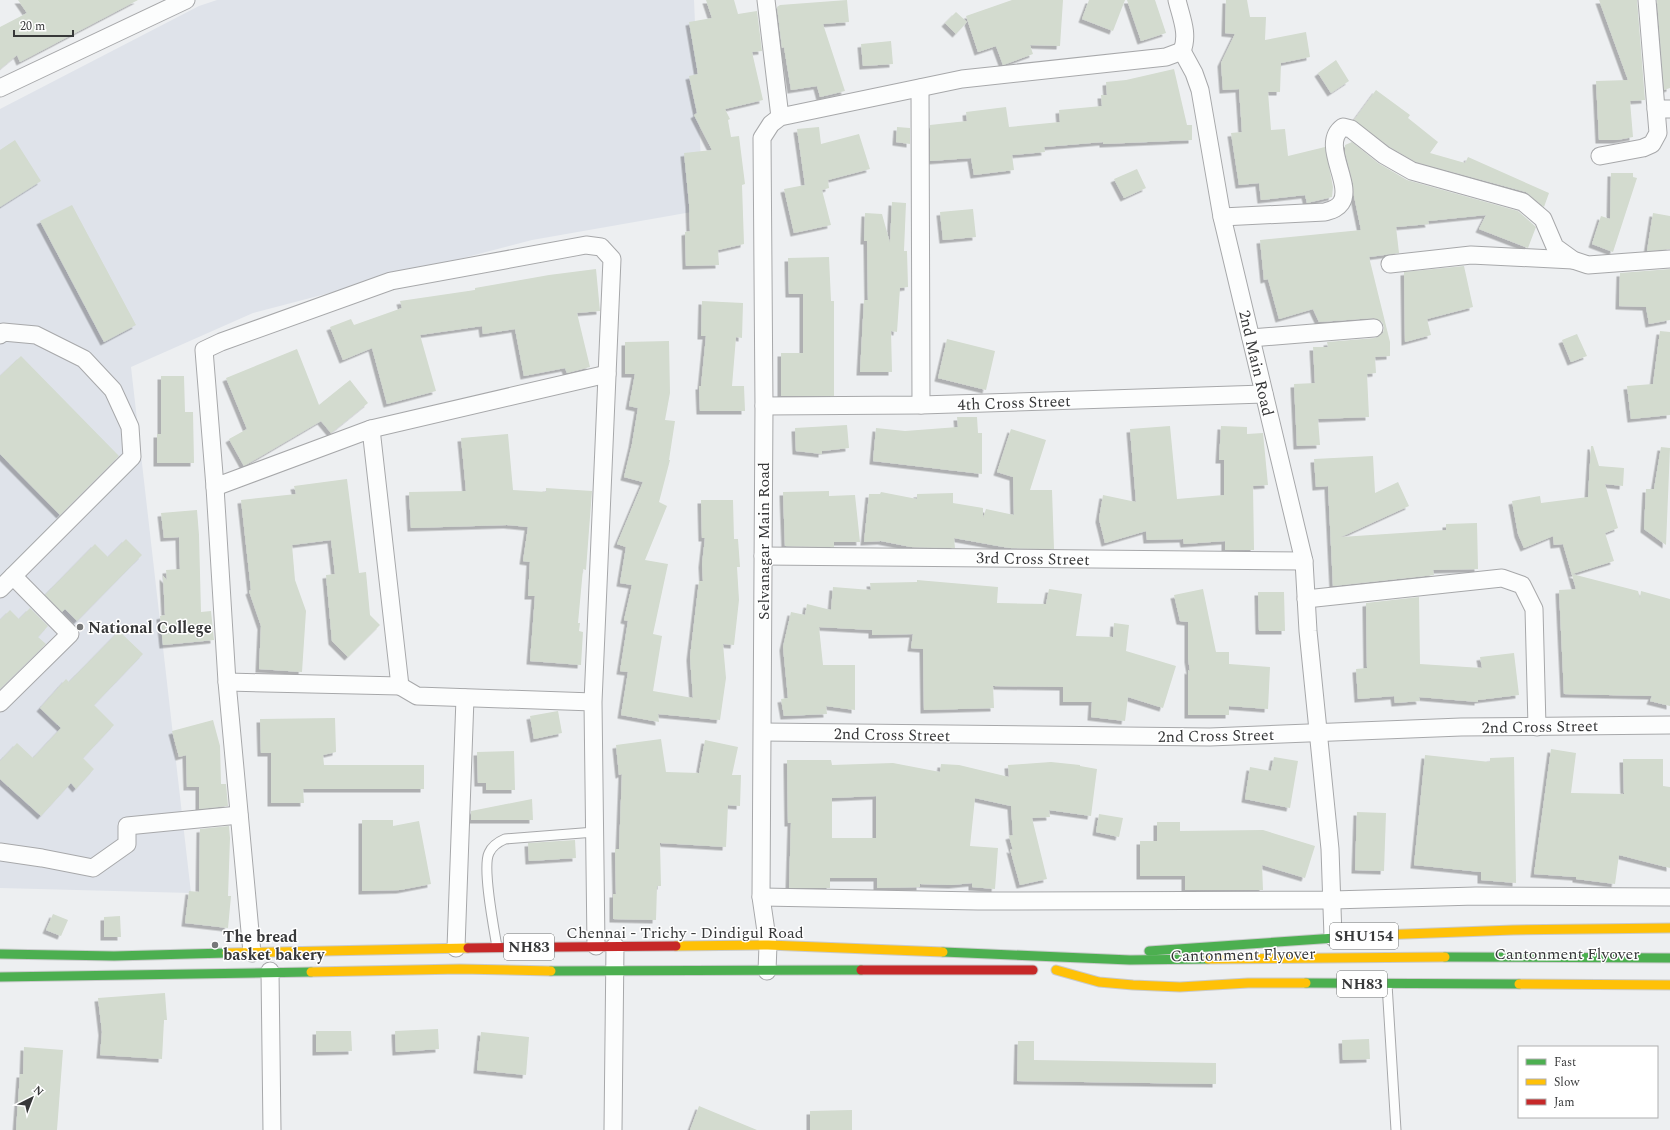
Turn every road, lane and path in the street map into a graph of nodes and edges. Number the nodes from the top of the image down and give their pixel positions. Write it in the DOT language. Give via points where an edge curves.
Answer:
graph roads {
  1 [pos="186,0"];
  2 [pos="766,0"];
  3 [pos="1177,0"];
  4 [pos="1647,0"];
  5 [pos="1182,51"];
  6 [pos="0,88"];
  7 [pos="920,88"];
  8 [pos="1663,109"];
  9 [pos="780,117"];
  10 [pos="1600,156"];
  11 [pos="1222,217"];
  12 [pos="1670,259"];
  13 [pos="1573,260"];
  14 [pos="1390,264"];
  15 [pos="1374,328"];
  16 [pos="0,335"];
  17 [pos="1251,338"];
  18 [pos="607,374"];
  19 [pos="1264,394"];
  20 [pos="921,405"];
  21 [pos="764,406"];
  22 [pos="371,429"];
  23 [pos="215,487"];
  24 [pos="763,556"];
  25 [pos="1304,561"];
  26 [pos="13,576"];
  27 [pos="0,589"];
  28 [pos="1306,599"];
  29 [pos="227,682"];
  30 [pos="400,686"];
  31 [pos="465,698"];
  32 [pos="593,702"];
  33 [pos="0,703"];
  34 [pos="1670,725"];
  35 [pos="1538,727"];
  36 [pos="763,732"];
  37 [pos="1317,732"];
  38 [pos="239,815"];
  39 [pos="595,832"];
  40 [pos="0,852"];
  41 [pos="761,897"];
  42 [pos="1670,898"];
  43 [pos="1332,900"];
  44 [pos="1670,928"];
  45 [pos="1333,937"];
  46 [pos="768,945"];
  47 [pos="596,946"];
  48 [pos="615,946"];
  49 [pos="497,947"];
  50 [pos="456,948"];
  51 [pos="252,953"];
  52 [pos="0,954"];
  53 [pos="73,954"];
  54 [pos="106,956"];
  55 [pos="1058,957"];
  56 [pos="1670,958"];
  57 [pos="1274,968"];
  58 [pos="1328,968"];
  59 [pos="616,970"];
  60 [pos="1049,970"];
  61 [pos="270,971"];
  62 [pos="768,971"];
  63 [pos="1094,971"];
  64 [pos="72,975"];
  65 [pos="106,975"];
  66 [pos="0,977"];
  67 [pos="1387,984"];
  68 [pos="1670,985"];
  69 [pos="272,1130"];
  70 [pos="613,1130"];
  71 [pos="1396,1130"];
  1 -- 6 [label="street"];
  2 -- 9 [label="street"];
  3 -- 5 [label="street" via="1186,42"];
  4 -- 8 [label="street"];
  5 -- 7 [label="street" via="1166,57 962,79"];
  5 -- 11 [label="street, 2nd Main Road" via="1200,90"];
  7 -- 9 [label="street"];
  7 -- 20 [label="street"];
  8 -- 10 [label="street" via="1658,133 1652,144"];
  9 -- 21 [label="street, Selvanagar Main Road" via="770,124 762,138"];
  11 -- 13 [label="street" via="1325,212 1335,208 1342,202 1343,191 1333,141 1336,132 1343,127 1351,129 1384,155 1412,171 1523,202 1543,219 1555,247"];
  11 -- 17 [label="street, 2nd Main Road"];
  12 -- 13 [label="street" via="1588,265"];
  13 -- 14 [label="street" via="1471,255"];
  15 -- 17 [label="street"];
  16 -- 26 [label="street" via="3,332 36,334 84,359 113,390 130,427 132,457"];
  17 -- 19 [label="street, 2nd Main Road"];
  18 -- 22 [label="street"];
  18 -- 23 [label="street" via="612,259 601,247 586,245 391,281 204,350"];
  18 -- 32 [label="street"];
  19 -- 20 [label="street, 4th Cross Street"];
  19 -- 25 [label="street, 2nd Main Road"];
  20 -- 21 [label="street, 4th Cross Street"];
  21 -- 24 [label="street, Selvanagar Main Road"];
  22 -- 23 [label="street"];
  22 -- 30 [label="street"];
  23 -- 29 [label="street"];
  24 -- 25 [label="street, 3rd Cross Street"];
  24 -- 36 [label="street, Selvanagar Main Road"];
  25 -- 28 [label="street, 2nd Main Road"];
  26 -- 27 [label="street"];
  26 -- 33 [label="street" via="70,634"];
  28 -- 35 [label="street" via="1502,578 1522,585 1534,609"];
  28 -- 37 [label="street, 2nd Main Road"];
  29 -- 30 [label="street"];
  29 -- 38 [label="street"];
  30 -- 31 [label="street" via="417,696"];
  31 -- 32 [label="street"];
  31 -- 50 [label="street"];
  32 -- 39 [label="street"];
  34 -- 35 [label="street, 2nd Cross Street"];
  35 -- 37 [label="street, 2nd Cross Street"];
  36 -- 37 [label="street, 2nd Cross Street" via="1210,737"];
  36 -- 41 [label="street, Selvanagar Main Road"];
  37 -- 43 [label="street, 2nd Main Road" via="1330,849"];
  38 -- 40 [label="street" via="127,826 127,844 93,868"];
  38 -- 51 [label="street"];
  39 -- 47 [label="street"];
  39 -- 49 [label="lane" via="505,839 495,844 488,853 486,868"];
  41 -- 43 [label="street" via="978,901"];
  41 -- 46 [label="street, Selvanagar Main Road"];
  42 -- 43 [label="street" via="1476,896"];
  43 -- 45 [label="street, 2nd Main Road"];
  44 -- 45 [label="main road, SHU154" via="1513,930"];
  45 -- 55 [label="main road, SHU154"];
  46 -- 48 [label="main road, Chennai - Trichy - Dindigul Road / NH83"];
  46 -- 55 [label="main road, Chennai - Trichy - Dindigul Road / NH83"];
  46 -- 62 [label="street, Selvanagar Main Road"];
  47 -- 48 [label="main road, Chennai - Trichy - Dindigul Road / NH83"];
  47 -- 49 [label="main road, Chennai - Trichy - Dindigul Road / NH83"];
  48 -- 59 [label="street"];
  49 -- 50 [label="main road, Chennai - Trichy - Dindigul Road / NH83"];
  50 -- 51 [label="main road, Chennai - Trichy - Dindigul Road / NH83"];
  51 -- 54 [label="main road, Chennai - Trichy - Dindigul Road / NH83"];
  52 -- 53 [label="main road, Chennai - Trichy - Dindigul Road / NH83"];
  53 -- 54 [label="main road, Chennai - Trichy - Dindigul Road / NH83"];
  53 -- 64 [label="main road"];
  54 -- 65 [label="main road"];
  55 -- 56 [label="main road, Cantonment Flyover / NH83" via="1130,960 1374,957"];
  57 -- 58 [label="main road, Cantonment Flyover / NH83"];
  59 -- 61 [label="main road, NH83"];
  59 -- 62 [label="main road, NH83"];
  59 -- 70 [label="street"];
  60 -- 62 [label="main road, NH83"];
  60 -- 63 [label="main road"];
  60 -- 67 [label="main road, NH83" via="1099,982 1180,987 1248,983"];
  61 -- 65 [label="main road, NH83"];
  61 -- 69 [label="street"];
  64 -- 65 [label="main road, NH83"];
  64 -- 66 [label="main road, NH83"];
  67 -- 68 [label="main road, NH83"];
  67 -- 71 [label="lane"];
}
